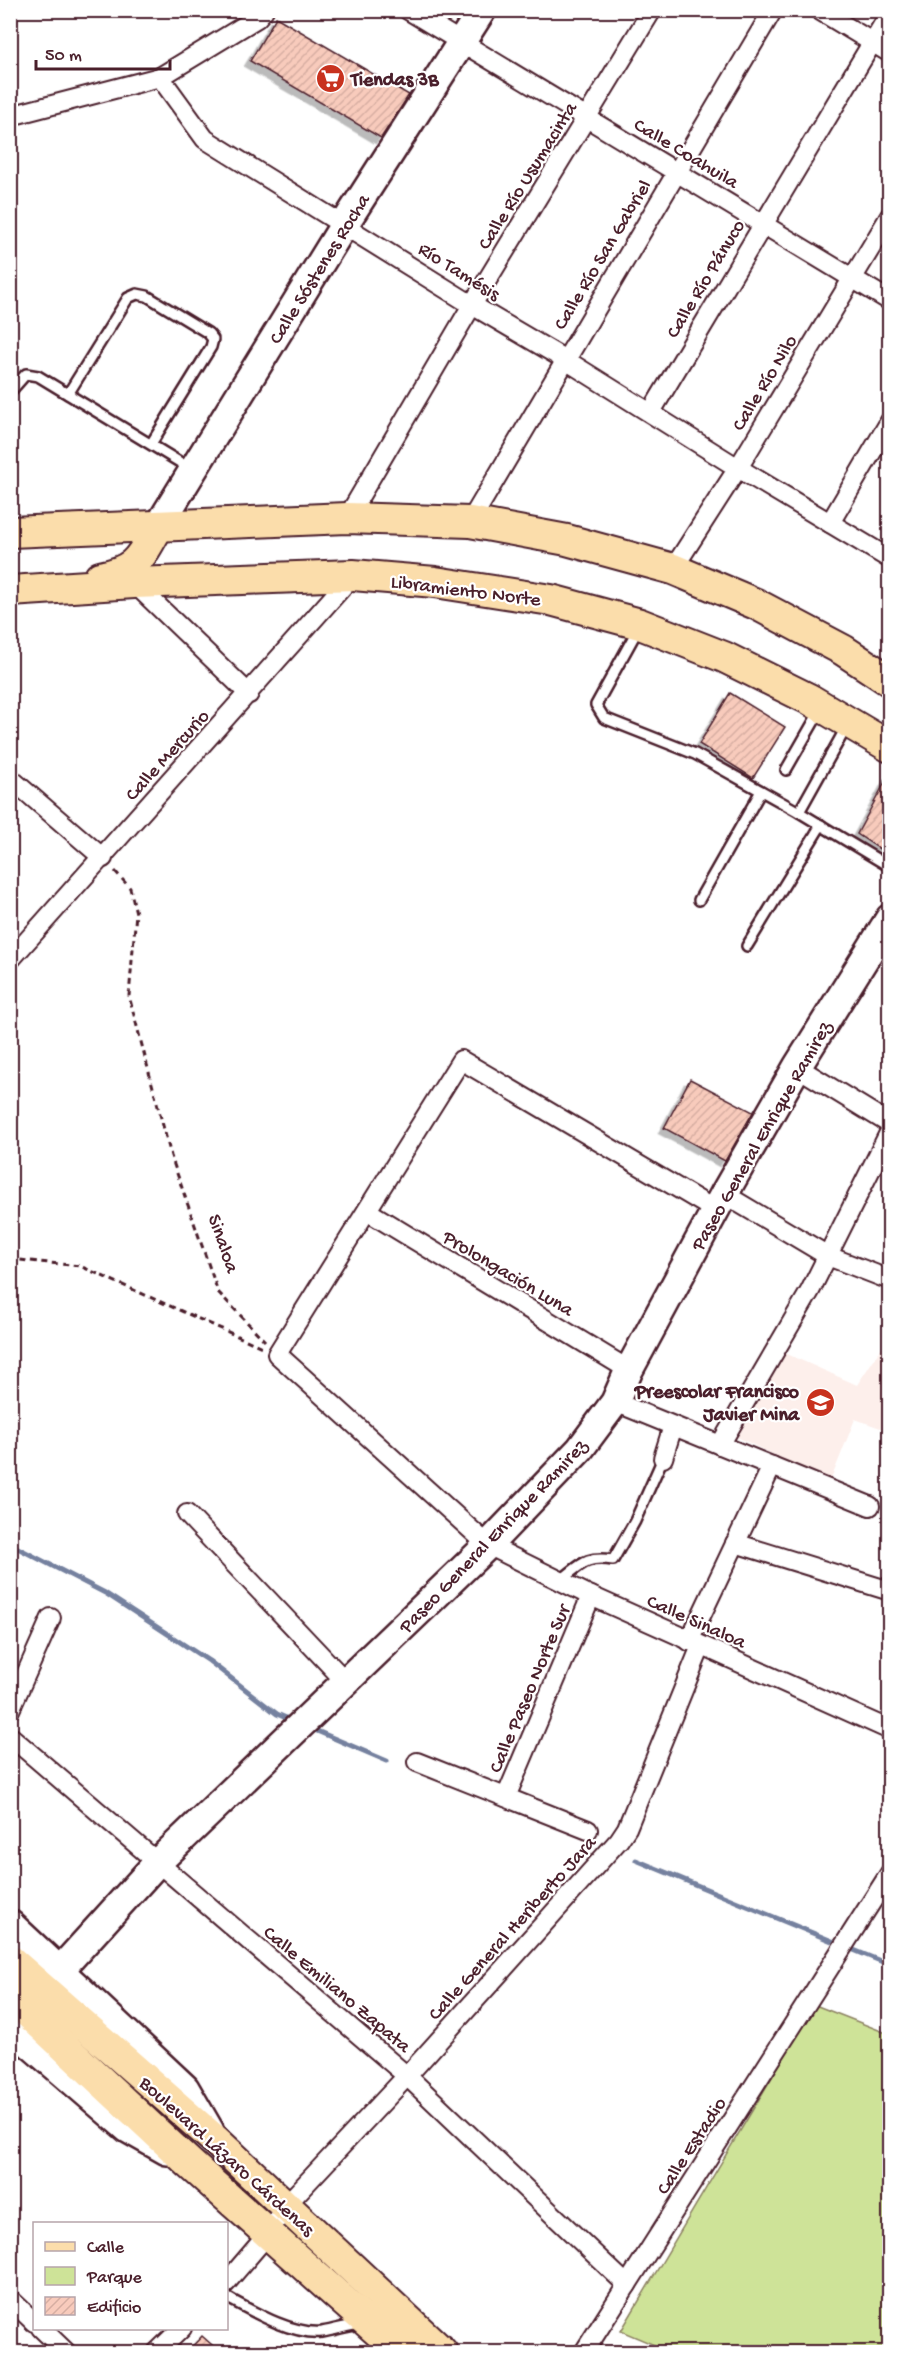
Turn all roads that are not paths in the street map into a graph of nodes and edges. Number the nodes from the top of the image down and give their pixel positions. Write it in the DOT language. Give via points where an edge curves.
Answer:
graph roads {
  1 [pos="264,10"];
  2 [pos="408,10"];
  3 [pos="482,10"];
  4 [pos="651,10"];
  5 [pos="773,10"];
  6 [pos="819,10"];
  7 [pos="890,13"];
  8 [pos="872,42"];
  9 [pos="460,44"];
  10 [pos="890,53"];
  11 [pos="160,76"];
  12 [pos="10,116"];
  13 [pos="587,119"];
  14 [pos="677,171"];
  15 [pos="890,216"];
  16 [pos="763,224"];
  17 [pos="344,225"];
  18 [pos="851,277"];
  19 [pos="890,301"];
  20 [pos="472,306"];
  21 [pos="564,359"];
  22 [pos="10,392"];
  23 [pos="68,394"];
  24 [pos="651,412"];
  25 [pos="890,421"];
  26 [pos="151,444"];
  27 [pos="738,468"];
  28 [pos="193,470"];
  29 [pos="347,519"];
  30 [pos="470,522"];
  31 [pos="830,523"];
  32 [pos="158,527"];
  33 [pos="10,532"];
  34 [pos="890,559"];
  35 [pos="673,569"];
  36 [pos="353,576"];
  37 [pos="10,582"];
  38 [pos="134,583"];
  39 [pos="10,591"];
  40 [pos="640,624"];
  41 [pos="890,681"];
  42 [pos="249,694"];
  43 [pos="822,707"];
  44 [pos="849,724"];
  45 [pos="890,747"];
  46 [pos="786,770"];
  47 [pos="10,778"];
  48 [pos="761,791"];
  49 [pos="799,812"];
  50 [pos="821,825"];
  51 [pos="104,858"];
  52 [pos="890,867"];
  53 [pos="699,900"];
  54 [pos="890,918"];
  55 [pos="747,946"];
  56 [pos="10,960"];
  57 [pos="797,1067"];
  58 [pos="890,1124"];
  59 [pos="890,1131"];
  60 [pos="720,1202"];
  61 [pos="367,1211"];
  62 [pos="828,1256"];
  63 [pos="890,1280"];
  64 [pos="629,1370"];
  65 [pos="615,1402"];
  66 [pos="673,1426"];
  67 [pos="720,1445"];
  68 [pos="663,1458"];
  69 [pos="772,1466"];
  70 [pos="870,1506"];
  71 [pos="186,1514"];
  72 [pos="735,1543"];
  73 [pos="488,1545"];
  74 [pos="561,1580"];
  75 [pos="890,1591"];
  76 [pos="591,1596"];
  77 [pos="51,1618"];
  78 [pos="695,1644"];
  79 [pos="346,1682"];
  80 [pos="10,1710"];
  81 [pos="890,1730"];
  82 [pos="10,1736"];
  83 [pos="417,1761"];
  84 [pos="506,1797"];
  85 [pos="588,1830"];
  86 [pos="157,1863"];
  87 [pos="890,1873"];
  88 [pos="10,1924"];
  89 [pos="10,1960"];
  90 [pos="25,2009"];
  91 [pos="407,2076"];
  92 [pos="285,2206"];
  93 [pos="268,2234"];
  94 [pos="228,2281"];
  95 [pos="627,2285"];
  96 [pos="228,2297"];
  97 [pos="10,2299"];
  98 [pos="33,2321"];
  99 [pos="367,2322"];
  100 [pos="43,2330"];
  101 [pos="180,2330"];
  102 [pos="66,2352"];
  103 [pos="157,2352"];
  104 [pos="401,2352"];
  105 [pos="442,2352"];
  106 [pos="584,2352"];
  1 -- 11 [label="street" via="257,18"];
  2 -- 9 [label="street, Calle Coahuila"];
  3 -- 9 [label="street, Calle Sóstenes Rocha"];
  4 -- 13 [label="street, Calle Río Usumacinta"];
  5 -- 14 [label="street, Calle Río San Gabriel"];
  6 -- 8 [label="street"];
  7 -- 8 [label="street, Calle Río Pánuco"];
  8 -- 10 [label="street"];
  8 -- 16 [label="street, Calle Río Pánuco"];
  9 -- 13 [label="street, Calle Coahuila"];
  9 -- 17 [label="street, Calle Sóstenes Rocha"];
  11 -- 12 [label="street"];
  11 -- 17 [label="street, Río Tamésis" via="205,139"];
  13 -- 14 [label="street, Calle Coahuila"];
  13 -- 20 [label="street, Calle Río Usumacinta"];
  14 -- 16 [label="street, Calle Coahuila"];
  14 -- 21 [label="street, Calle Río San Gabriel"];
  15 -- 18 [label="street, Calle Río Nilo"];
  16 -- 18 [label="street, Calle Coahuila"];
  16 -- 24 [label="street, Calle Río Pánuco"];
  17 -- 20 [label="street, Río Tamésis"];
  17 -- 28 [label="street, Calle Sóstenes Rocha"];
  18 -- 19 [label="street, Calle Coahuila"];
  18 -- 27 [label="street, Calle Río Nilo"];
  20 -- 21 [label="street, Río Tamésis"];
  20 -- 29 [label="street, Calle Río Usumacinta"];
  21 -- 24 [label="street, Río Tamésis"];
  21 -- 30 [label="street, Calle Río San Gabriel"];
  22 -- 23 [label="lane" via="26,374 38,376"];
  23 -- 26 [label="lane"];
  23 -- 26 [label="lane" via="128,298 137,294 147,296 213,339"];
  24 -- 27 [label="street, Río Tamésis"];
  25 -- 31 [label="street"];
  26 -- 28 [label="lane"];
  27 -- 31 [label="street, Río Tamésis"];
  27 -- 35 [label="street, Calle Río Nilo"];
  28 -- 32 [label="street, Calle Sóstenes Rocha"];
  29 -- 30 [label="main road"];
  29 -- 32 [label="main road"];
  30 -- 35 [label="main road" via="567,540"];
  31 -- 34 [label="street, Río Tamésis"];
  32 -- 33 [label="main road"];
  32 -- 37 [label="main road" via="138,561 122,573"];
  35 -- 41 [label="main road" via="756,604 843,650"];
  36 -- 38 [label="main road, Libramiento Norte"];
  36 -- 40 [label="main road, Libramiento Norte" via="435,582 551,600"];
  36 -- 42 [label="street, Calle Mercurio"];
  38 -- 39 [label="main road, Libramiento Norte"];
  38 -- 42 [label="street"];
  40 -- 43 [label="main road, Libramiento Norte" via="724,657"];
  40 -- 48 [label="lane" via="596,705 604,718 695,754"];
  42 -- 51 [label="street, Calle Mercurio"];
  43 -- 44 [label="main road, Libramiento Norte"];
  43 -- 46 [label="lane"];
  44 -- 45 [label="main road, Libramiento Norte"];
  44 -- 49 [label="lane"];
  47 -- 51 [label="street"];
  48 -- 49 [label="lane"];
  48 -- 53 [label="lane"];
  49 -- 50 [label="lane"];
  50 -- 52 [label="lane"];
  50 -- 55 [label="lane"];
  51 -- 56 [label="street, Calle Mercurio"];
  54 -- 57 [label="street, Paseo General Enrique Ramirez"];
  57 -- 58 [label="street"];
  57 -- 60 [label="street, Paseo General Enrique Ramirez"];
  59 -- 62 [label="street"];
  60 -- 61 [label="street" via="461,1060"];
  60 -- 62 [label="street" via="792,1234"];
  60 -- 64 [label="street, Paseo General Enrique Ramirez"];
  61 -- 64 [label="street, Prolongación Luna"];
  61 -- 73 [label="street" via="277,1354"];
  62 -- 63 [label="street"];
  62 -- 67 [label="street"];
  64 -- 65 [label="street, Paseo General Enrique Ramirez"];
  65 -- 66 [label="street"];
  65 -- 73 [label="street, Paseo General Enrique Ramirez" via="580,1449"];
  66 -- 67 [label="street"];
  66 -- 68 [label="street"];
  67 -- 69 [label="street"];
  68 -- 74 [label="lane" via="613,1560 587,1560"];
  69 -- 70 [label="street"];
  69 -- 72 [label="street, Calle General Heriberto Jara"];
  71 -- 79 [label="street"];
  72 -- 75 [label="street"];
  72 -- 78 [label="street, Calle General Heriberto Jara"];
  73 -- 74 [label="street, Calle Sinaloa"];
  73 -- 79 [label="street, Paseo General Enrique Ramirez"];
  74 -- 76 [label="street, Calle Sinaloa"];
  76 -- 78 [label="street, Calle Sinaloa"];
  76 -- 84 [label="street, Calle Paseo Norte Sur"];
  77 -- 80 [label="street"];
  78 -- 81 [label="street, Calle Sinaloa"];
  78 -- 91 [label="street, Calle General Heriberto Jara" via="627,1828"];
  79 -- 86 [label="street, Paseo General Enrique Ramirez"];
  82 -- 86 [label="street, Calle Emiliano Zapata"];
  83 -- 84 [label="street"];
  84 -- 85 [label="street"];
  86 -- 90 [label="street, Paseo General Enrique Ramirez"];
  86 -- 91 [label="street, Calle Emiliano Zapata"];
  87 -- 95 [label="street, Calle Estadio"];
  88 -- 90 [label="street"];
  89 -- 90 [label="main road, Boulevard Lázaro Cárdenas"];
  90 -- 92 [label="main road, Boulevard Lázaro Cárdenas" via="215,2140"];
  90 -- 93 [label="main road, Boulevard Lázaro Cárdenas"];
  91 -- 92 [label="street, Calle General Heriberto Jara"];
  91 -- 95 [label="street, Calle Emiliano Zapata"];
  92 -- 93 [label="street, Calle General Heriberto Jara"];
  92 -- 105 [label="main road, Boulevard Lázaro Cárdenas"];
  93 -- 94 [label="street, Calle General Heriberto Jara"];
  93 -- 99 [label="main road, Boulevard Lázaro Cárdenas"];
  95 -- 106 [label="street, Calle Estadio"];
  96 -- 99 [label="lane" via="304,2332"];
  97 -- 98 [label="street"];
  99 -- 104 [label="main road, Boulevard Lázaro Cárdenas"];
  100 -- 102 [label="street"];
  101 -- 103 [label="street"];
}
